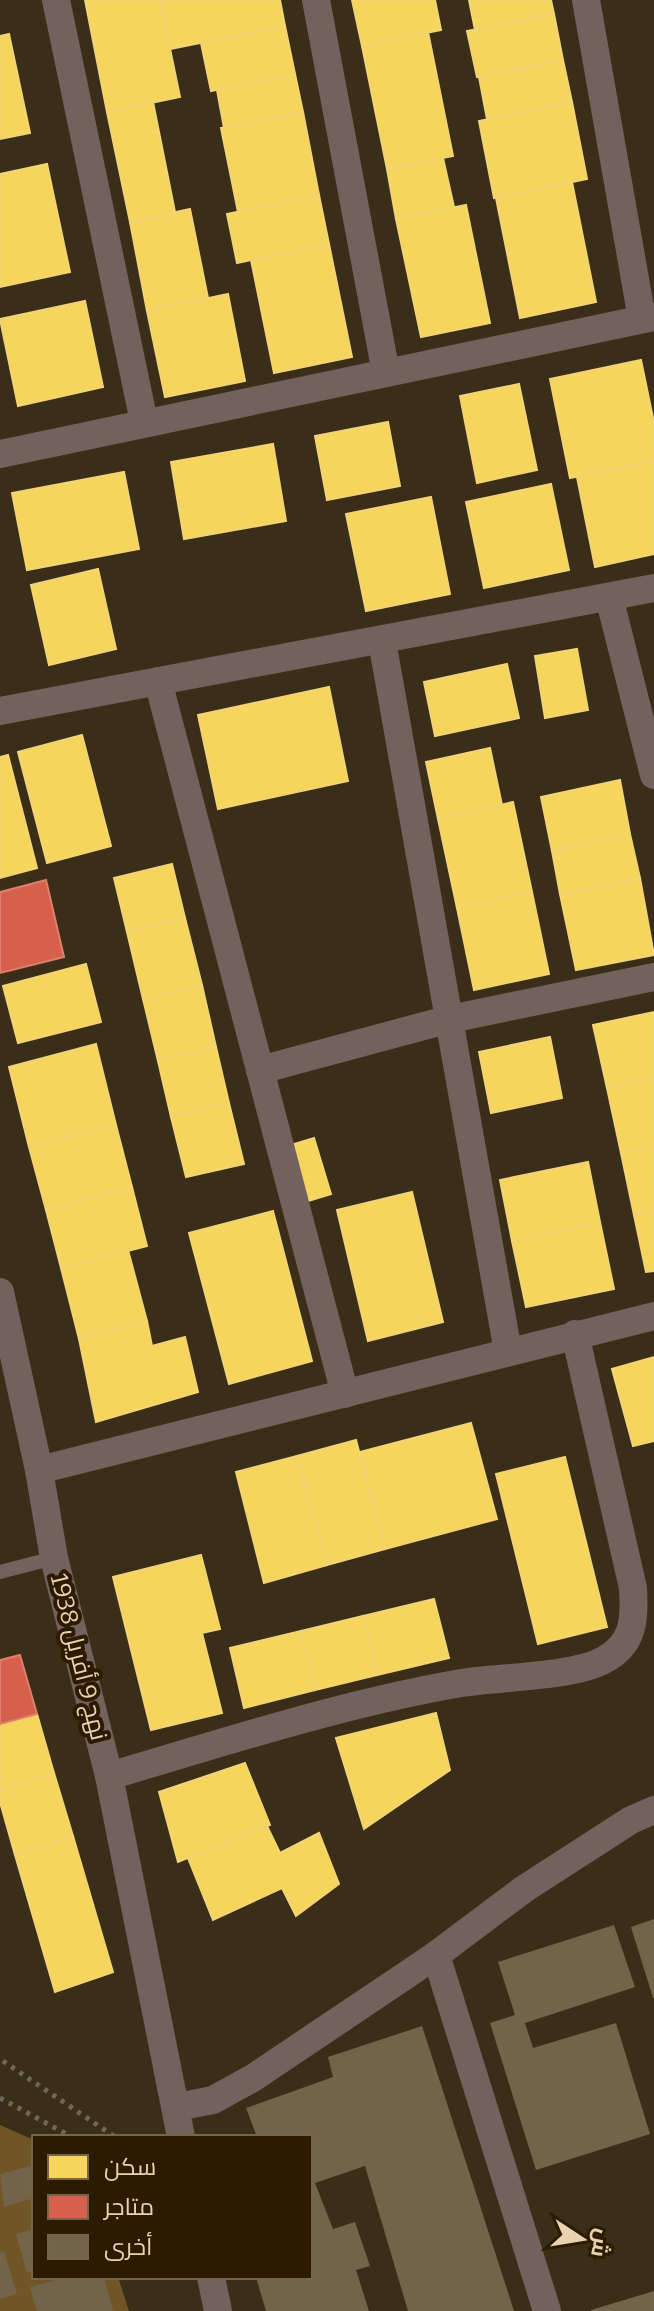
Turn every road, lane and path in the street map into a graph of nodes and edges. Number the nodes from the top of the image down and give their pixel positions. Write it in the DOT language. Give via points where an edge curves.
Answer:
graph roads {
  1 [pos="56,0"];
  2 [pos="316,0"];
  3 [pos="586,0"];
  4 [pos="648,318"];
  5 [pos="386,373"];
  6 [pos="144,422"];
  7 [pos="0,454"];
  8 [pos="654,588"];
  9 [pos="609,597"];
  10 [pos="382,641"];
  11 [pos="158,681"];
  12 [pos="0,711"];
  13 [pos="654,775"];
  14 [pos="654,977"];
  15 [pos="450,1019"];
  16 [pos="260,1070"];
  17 [pos="0,1292"];
  18 [pos="654,1316"];
  19 [pos="575,1334"];
  20 [pos="508,1352"];
  21 [pos="345,1394"];
  22 [pos="39,1470"];
  23 [pos="54,1558"];
  24 [pos="0,1572"];
  25 [pos="109,1776"];
  26 [pos="654,1810"];
  27 [pos="436,1955"];
  28 [pos="3,2061"];
  29 [pos="175,2096"];
  30 [pos="0,2098"];
  31 [pos="68,2135"];
  32 [pos="112,2135"];
  33 [pos="181,2135"];
  34 [pos="211,2279"];
  35 [pos="218,2311"];
  36 [pos="547,2311"];
  1 -- 6 [label="street"];
  2 -- 5 [label="street"];
  3 -- 4 [label="street"];
  4 -- 5 [label="street"];
  5 -- 6 [label="street"];
  6 -- 7 [label="street"];
  8 -- 9 [label="street"];
  9 -- 10 [label="street"];
  9 -- 13 [label="street"];
  10 -- 11 [label="street"];
  10 -- 15 [label="street"];
  11 -- 12 [label="street"];
  11 -- 16 [label="street"];
  14 -- 15 [label="street"];
  15 -- 16 [label="street"];
  15 -- 20 [label="street"];
  16 -- 21 [label="street"];
  17 -- 22 [label="street, نهج 9 أفريل 1938"];
  18 -- 19 [label="street"];
  19 -- 20 [label="street"];
  19 -- 25 [label="street" via="633,1588 633,1629 616,1652 593,1666 460,1683 311,1717"];
  20 -- 21 [label="street"];
  21 -- 22 [label="street"];
  22 -- 23 [label="street, نهج 9 أفريل 1938"];
  23 -- 24 [label="lane"];
  23 -- 25 [label="street, نهج 9 أفريل 1938"];
  25 -- 29 [label="street, نهج 9 أفريل 1938"];
  26 -- 27 [label="street" via="524,1889"];
  27 -- 29 [label="street" via="213,2100"];
  27 -- 36 [label="street"];
  28 -- 32 [label="path"];
  29 -- 33 [label="street, نهج 9 أفريل 1938"];
  30 -- 31 [label="path"];
  34 -- 35 [label="street"];
}
